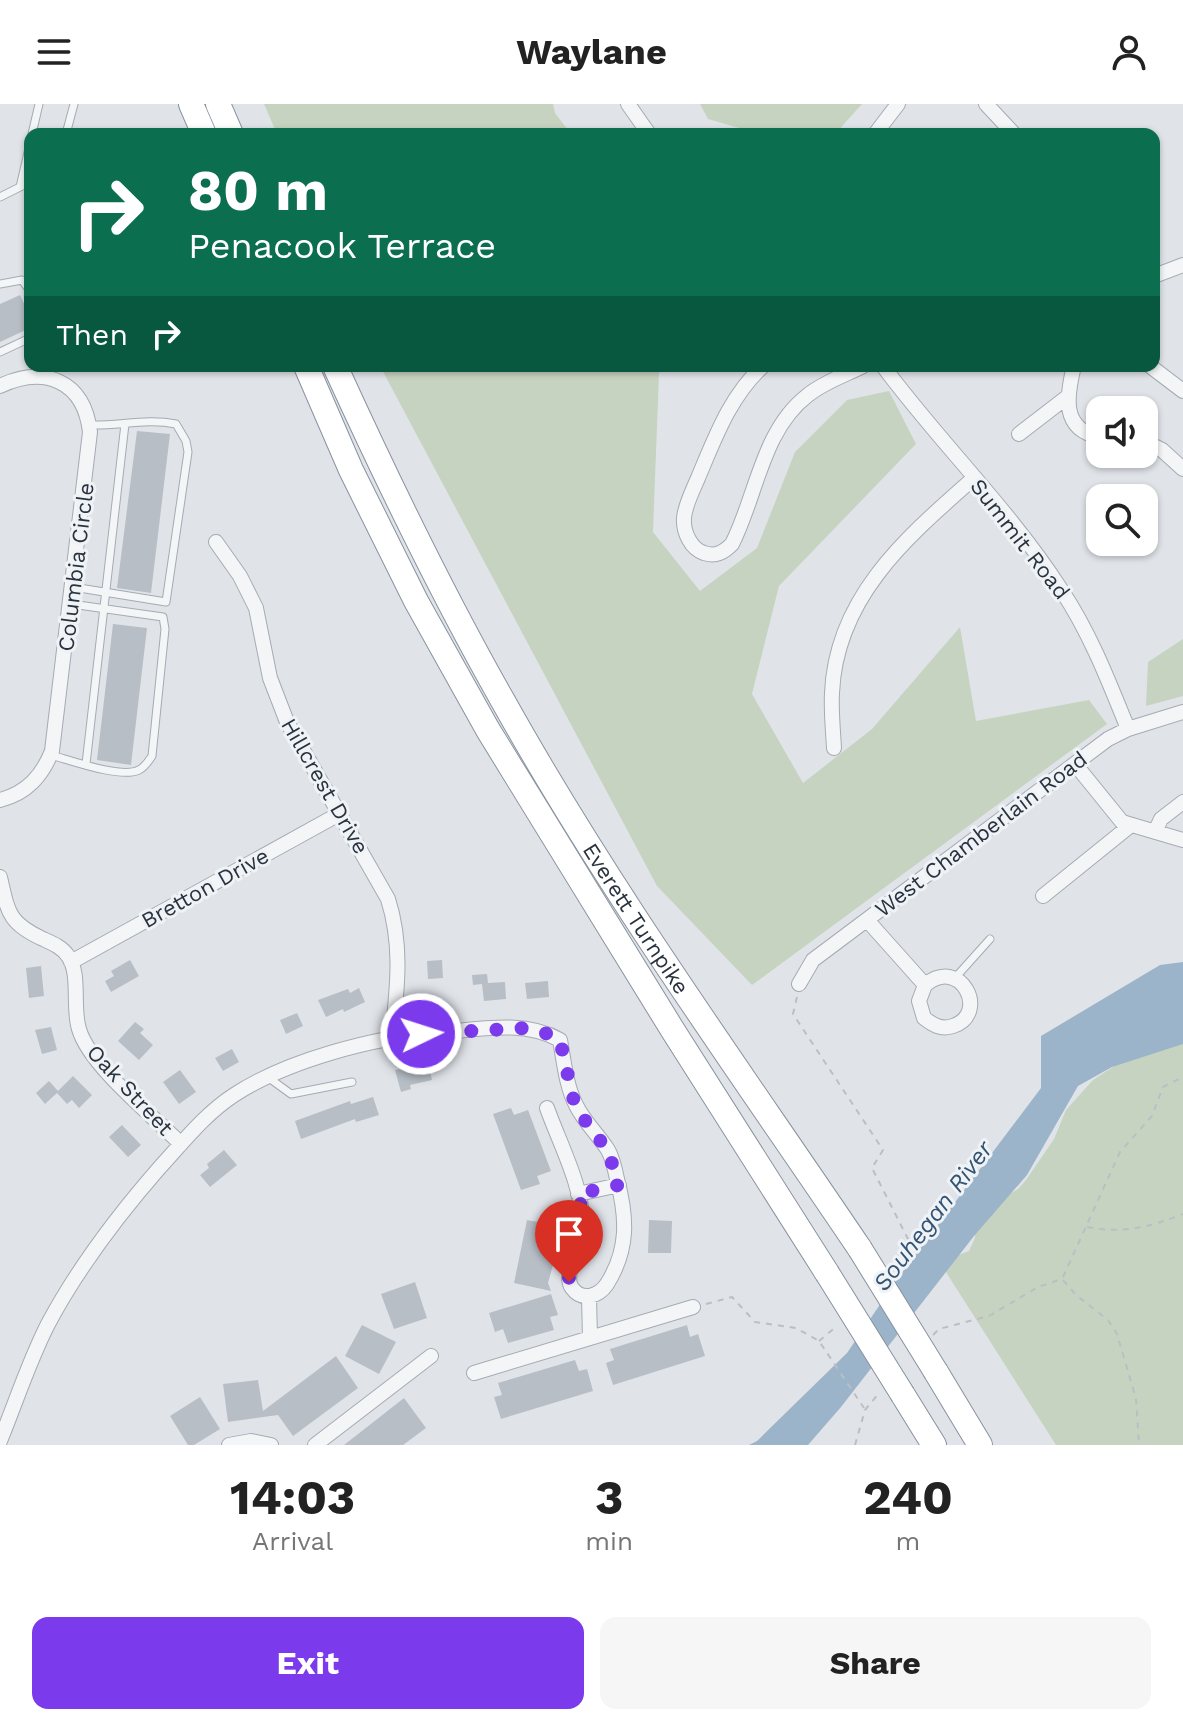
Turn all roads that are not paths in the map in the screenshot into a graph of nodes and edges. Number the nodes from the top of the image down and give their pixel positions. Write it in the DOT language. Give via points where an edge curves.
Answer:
graph roads {
  1 [pos="39,104"];
  2 [pos="74,104"];
  3 [pos="191,104"];
  4 [pos="218,104"];
  5 [pos="628,104"];
  6 [pos="898,104"];
  7 [pos="986,104"];
  8 [pos="33,128"];
  9 [pos="68,128"];
  10 [pos="201,128"];
  11 [pos="228,128"];
  12 [pos="645,128"];
  13 [pos="880,128"];
  14 [pos="1008,128"];
  15 [pos="24,170"];
  16 [pos="24,185"];
  17 [pos="20,187"];
  18 [pos="0,197"];
  19 [pos="1183,265"];
  20 [pos="1160,274"];
  21 [pos="24,283"];
  22 [pos="0,284"];
  23 [pos="24,341"];
  24 [pos="0,352"];
  25 [pos="37,372"];
  26 [pos="42,372"];
  27 [pos="309,372"];
  28 [pos="338,372"];
  29 [pos="758,372"];
  30 [pos="851,372"];
  31 [pos="887,372"];
  32 [pos="1073,372"];
  33 [pos="1158,372"];
  34 [pos="0,386"];
  35 [pos="1183,391"];
  36 [pos="1067,397"];
  37 [pos="125,424"];
  38 [pos="90,425"];
  39 [pos="1086,432"];
  40 [pos="1019,434"];
  41 [pos="1158,448"];
  42 [pos="1183,469"];
  43 [pos="974,478"];
  44 [pos="216,542"];
  45 [pos="73,587"];
  46 [pos="107,593"];
  47 [pos="166,602"];
  48 [pos="71,604"];
  49 [pos="104,609"];
  50 [pos="163,617"];
  51 [pos="1183,712"];
  52 [pos="1128,729"];
  53 [pos="834,748"];
  54 [pos="51,755"];
  55 [pos="86,764"];
  56 [pos="1075,764"];
  57 [pos="0,800"];
  58 [pos="1183,802"];
  59 [pos="339,814"];
  60 [pos="1131,825"];
  61 [pos="1155,832"];
  62 [pos="1183,840"];
  63 [pos="0,877"];
  64 [pos="1043,896"];
  65 [pos="867,920"];
  66 [pos="990,939"];
  67 [pos="71,962"];
  68 [pos="955,978"];
  69 [pos="799,984"];
  70 [pos="925,985"];
  71 [pos="392,1038"];
  72 [pos="267,1077"];
  73 [pos="352,1082"];
  74 [pos="547,1108"];
  75 [pos="181,1144"];
  76 [pos="619,1185"];
  77 [pos="578,1194"];
  78 [pos="589,1297"];
  79 [pos="693,1307"];
  80 [pos="590,1338"];
  81 [pos="431,1356"];
  82 [pos="474,1373"];
  83 [pos="0,1441"];
  84 [pos="229,1445"];
  85 [pos="271,1445"];
  86 [pos="315,1445"];
  87 [pos="934,1445"];
  88 [pos="980,1445"];
  1 -- 8 [label="lane"];
  2 -- 9 [label="lane"];
  3 -- 10 [label="highway"];
  4 -- 11 [label="highway"];
  5 -- 12 [label="street"];
  6 -- 13 [label="street"];
  7 -- 14 [label="street"];
  15 -- 17 [label="lane"];
  16 -- 17 [label="lane"];
  17 -- 18 [label="lane"];
  19 -- 20 [label="street"];
  21 -- 22 [label="lane"];
  23 -- 24 [label="lane"];
  25 -- 34 [label="street"];
  26 -- 38 [label="street" via="75,393"];
  27 -- 87 [label="highway, Everett Turnpike, bridge" via="416,601 488,730"];
  28 -- 88 [label="highway, Everett Turnpike, bridge" via="400,509 503,703 612,882 860,1249"];
  29 -- 30 [label="street" via="727,414 685,510 689,540 708,555 732,544 772,441 789,413 818,388"];
  31 -- 43 [label="street, Summit Road"];
  32 -- 36 [label="street"];
  33 -- 35 [label="street"];
  36 -- 39 [label="street" via="1076,423"];
  36 -- 40 [label="street"];
  37 -- 38 [label="lane"];
  37 -- 46 [label="lane"];
  37 -- 47 [label="lane" via="176,424 186,441"];
  38 -- 45 [label="street, Columbia Circle"];
  41 -- 42 [label="street"];
  43 -- 52 [label="street, Summit Road" via="1064,592"];
  43 -- 53 [label="street" via="903,541 861,595 834,672"];
  44 -- 59 [label="street, Hillcrest Drive" via="256,608 281,709"];
  45 -- 46 [label="lane"];
  45 -- 48 [label="street, Columbia Circle"];
  46 -- 47 [label="lane"];
  46 -- 49 [label="lane"];
  47 -- 50 [label="lane"];
  48 -- 49 [label="lane"];
  48 -- 54 [label="street, Columbia Circle"];
  49 -- 50 [label="lane"];
  49 -- 55 [label="lane"];
  50 -- 55 [label="lane" via="152,756 132,773"];
  51 -- 52 [label="street, West Chamberlain Road"];
  52 -- 56 [label="street, West Chamberlain Road"];
  54 -- 55 [label="lane"];
  54 -- 57 [label="street, Columbia Circle" via="30,786"];
  56 -- 60 [label="street" via="1122,822"];
  56 -- 65 [label="street, West Chamberlain Road"];
  58 -- 61 [label="street" via="1161,819"];
  59 -- 67 [label="street, Bretton Drive"];
  59 -- 71 [label="street, Hillcrest Drive" via="393,913 399,956"];
  60 -- 61 [label="street"];
  60 -- 64 [label="street"];
  61 -- 62 [label="street"];
  63 -- 67 [label="street" via="14,922 56,945"];
  65 -- 69 [label="street, West Chamberlain Road" via="813,960"];
  65 -- 70 [label="street"];
  66 -- 68 [label="lane"];
  67 -- 75 [label="street, Oak Street" via="78,1028 89,1050"];
  68 -- 70 [label="street" via="939,977"];
  68 -- 70 [label="street" via="967,989 970,1005 964,1019 948,1027 924,1018 919,1001"];
  71 -- 72 [label="street"];
  71 -- 76 [label="street" via="516,1028 560,1040 573,1098 608,1151"];
  72 -- 73 [label="lane" via="291,1094"];
  72 -- 75 [label="street" via="211,1112"];
  74 -- 77 [label="street"];
  75 -- 83 [label="street" via="110,1227 62,1300"];
  76 -- 77 [label="street"];
  76 -- 78 [label="street" via="623,1248 605,1287"];
  77 -- 78 [label="street" via="582,1232 568,1279 574,1291"];
  78 -- 80 [label="street"];
  79 -- 80 [label="street"];
  80 -- 82 [label="street"];
  81 -- 86 [label="street"];
  84 -- 85 [label="street"];
}
